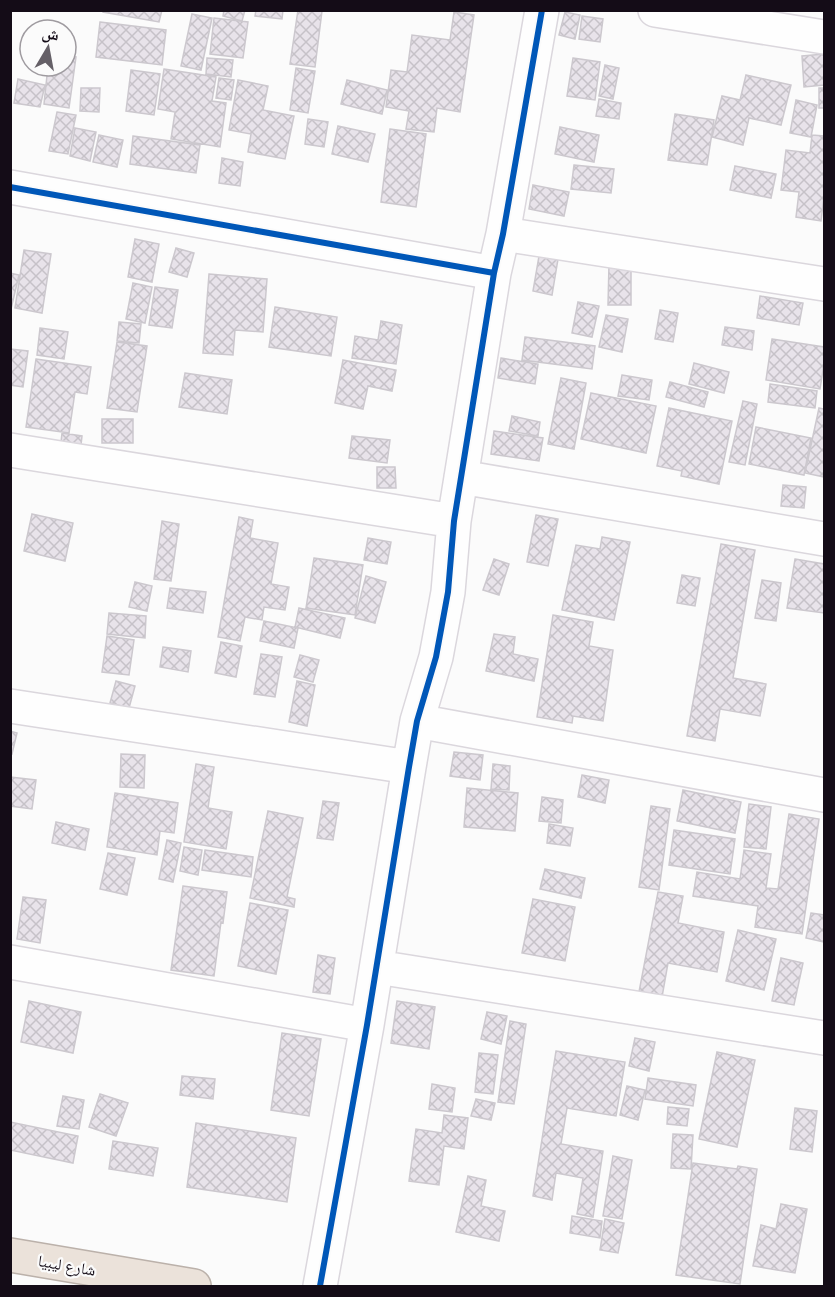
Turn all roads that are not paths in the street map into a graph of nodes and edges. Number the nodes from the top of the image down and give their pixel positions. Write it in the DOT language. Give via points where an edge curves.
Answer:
graph roads {
  1 [pos="542,10"];
  2 [pos="655,10"];
  3 [pos="825,37"];
  4 [pos="10,187"];
  5 [pos="503,234"];
  6 [pos="494,273"];
  7 [pos="825,284"];
  8 [pos="10,450"];
  9 [pos="461,477"];
  10 [pos="454,521"];
  11 [pos="825,539"];
  12 [pos="10,706"];
  13 [pos="417,721"];
  14 [pos="409,767"];
  15 [pos="825,795"];
  16 [pos="10,962"];
  17 [pos="377,967"];
  18 [pos="367,1025"];
  19 [pos="825,1038"];
  20 [pos="10,1255"];
  21 [pos="139,1282"];
  22 [pos="194,1287"];
  23 [pos="321,1287"];
  1 -- 5 [label="street"];
  2 -- 3 [label="street"];
  4 -- 6 [label="street"];
  5 -- 6 [label="street"];
  5 -- 7 [label="street"];
  6 -- 9 [label="street"];
  8 -- 10 [label="street"];
  9 -- 10 [label="street"];
  9 -- 11 [label="street"];
  10 -- 13 [label="street" via="448,592"];
  12 -- 14 [label="street"];
  13 -- 14 [label="street"];
  13 -- 15 [label="street"];
  14 -- 17 [label="street"];
  16 -- 18 [label="street"];
  17 -- 18 [label="street"];
  17 -- 19 [label="street"];
  18 -- 23 [label="street"];
  20 -- 21 [label="highway, شارع ليبيا"];
  21 -- 22 [label="highway, شارع ليبيا"];
}
